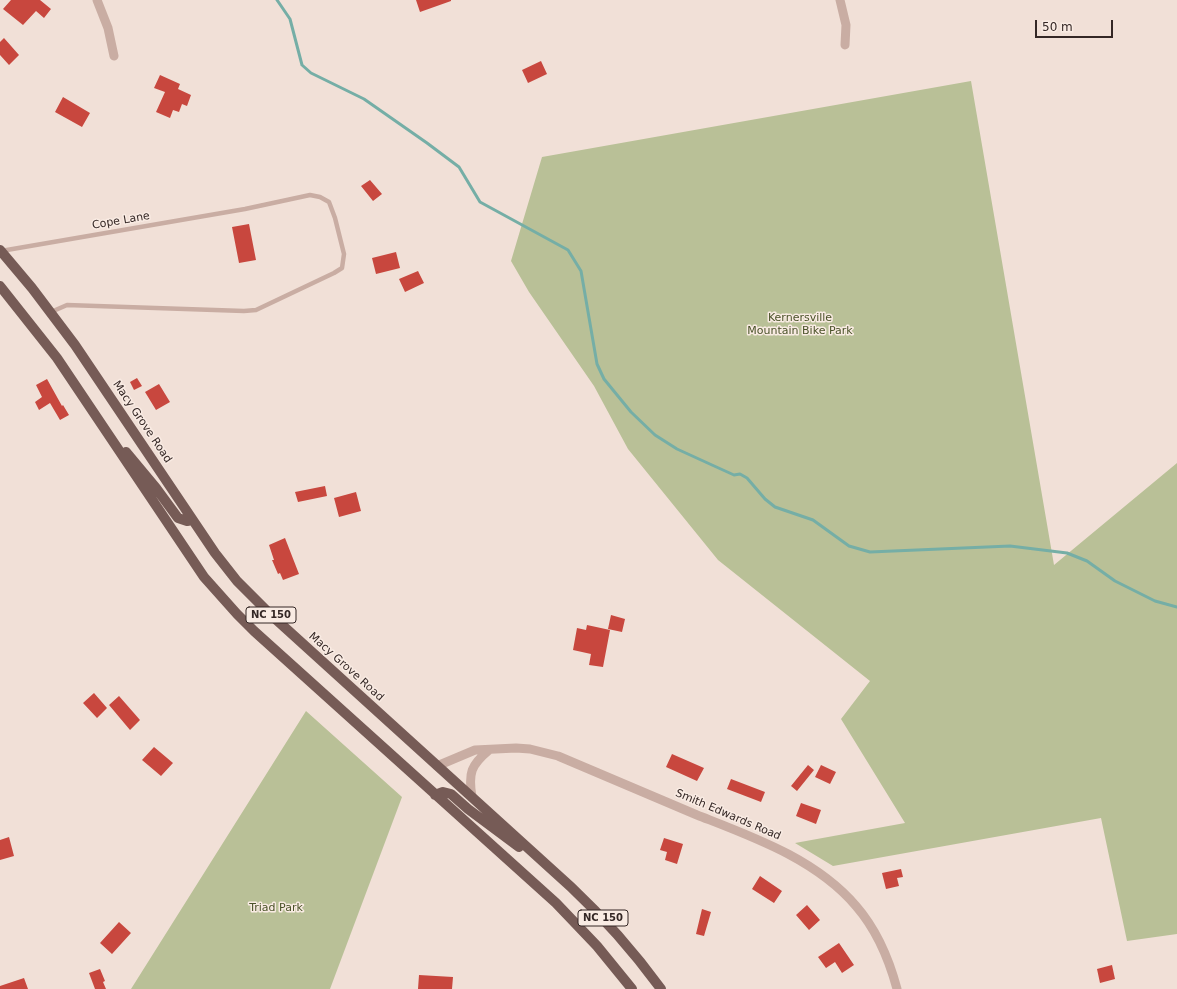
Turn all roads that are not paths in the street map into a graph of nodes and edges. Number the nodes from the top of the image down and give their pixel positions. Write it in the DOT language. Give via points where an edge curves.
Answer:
graph roads {
  1 [pos="97,0"];
  2 [pos="840,0"];
  3 [pos="844,45"];
  4 [pos="114,56"];
  5 [pos="0,250"];
  6 [pos="0,286"];
  7 [pos="51,312"];
  8 [pos="94,413"];
  9 [pos="192,520"];
  10 [pos="489,750"];
  11 [pos="437,766"];
  12 [pos="435,795"];
  13 [pos="472,797"];
  14 [pos="572,887"];
  15 [pos="632,989"];
  16 [pos="661,989"];
  17 [pos="897,989"];
  1 -- 4 [label="street" via="108,28"];
  2 -- 3 [label="street" via="846,25"];
  5 -- 7 [label="main road, Macy Grove Road / NC 150"];
  5 -- 7 [label="lane, Cope Lane" via="245,209 310,195 329,202 335,218 344,254 342,268 256,310 67,305"];
  6 -- 8 [label="main road, NC 150" via="52,352"];
  7 -- 9 [label="main road, Macy Grove Road / NC 150"];
  8 -- 9 [label="main road" via="178,518"];
  8 -- 12 [label="main road, NC 150" via="190,557 222,597 254,631"];
  9 -- 11 [label="main road, Macy Grove Road / NC 150" via="222,563 253,598"];
  10 -- 11 [label="street, Smith Edwards Road" via="475,750"];
  10 -- 13 [label="street" via="471,771"];
  10 -- 17 [label="street, Smith Edwards Road" via="530,749 558,756 799,860 831,881 857,906 878,938"];
  11 -- 13 [label="main road, Macy Grove Road / NC 150"];
  12 -- 14 [label="main road" via="447,792 455,797"];
  12 -- 15 [label="main road, NC 150" via="577,924"];
  13 -- 14 [label="main road, Macy Grove Road / NC 150"];
  14 -- 16 [label="main road, Macy Grove Road / NC 150" via="618,936"];
}
